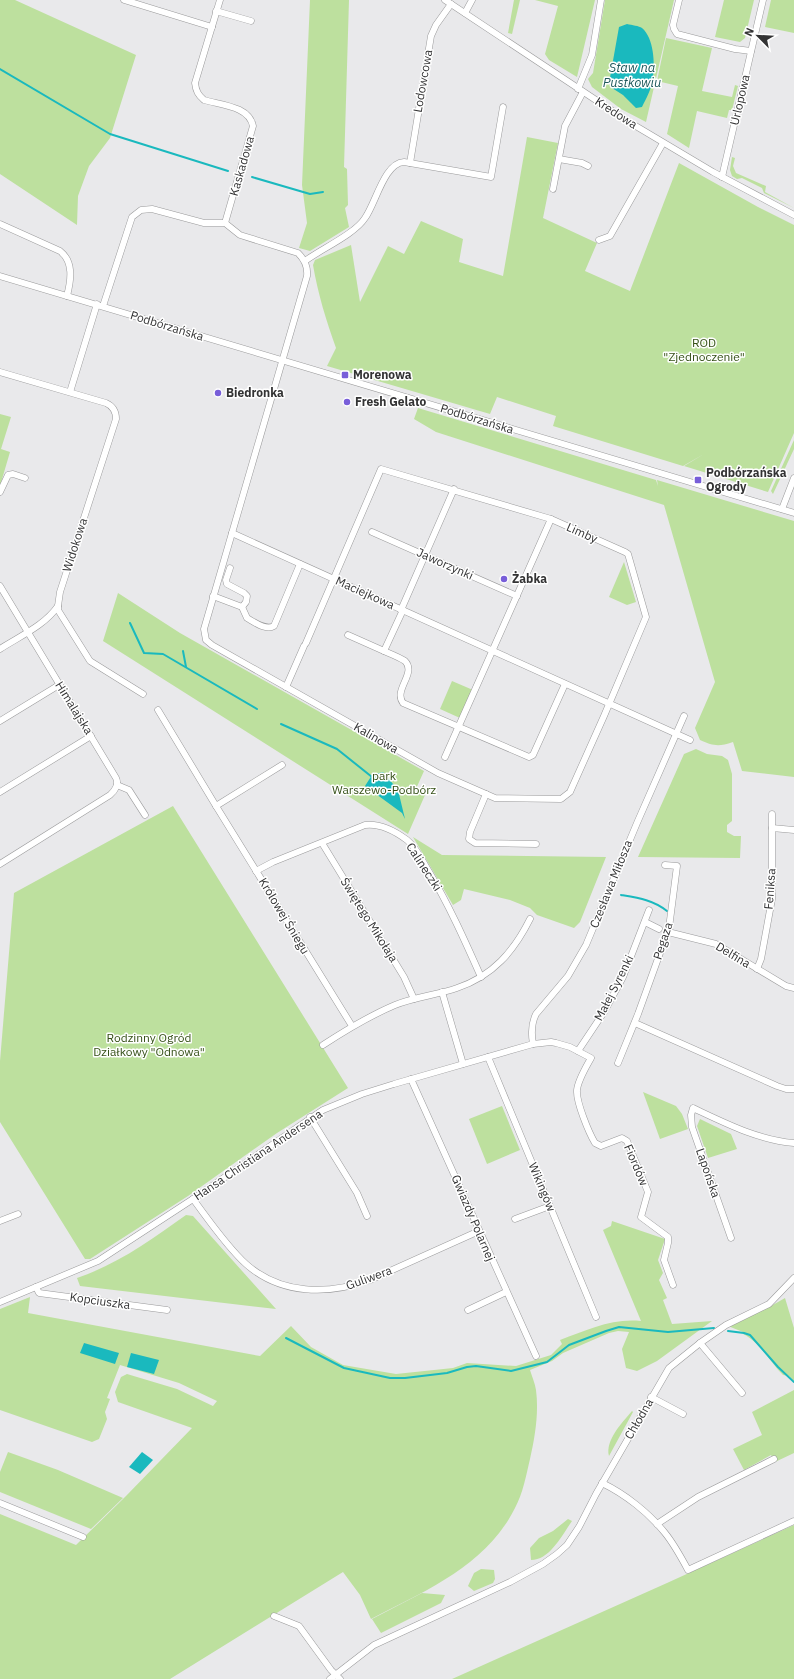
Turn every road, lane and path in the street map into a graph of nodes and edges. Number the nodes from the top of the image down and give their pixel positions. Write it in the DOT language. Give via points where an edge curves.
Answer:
graph roads {
  1 [pos="124,0"];
  2 [pos="220,0"];
  3 [pos="445,0"];
  4 [pos="472,0"];
  5 [pos="601,0"];
  6 [pos="679,0"];
  7 [pos="762,0"];
  8 [pos="451,4"];
  9 [pos="216,11"];
  10 [pos="465,13"];
  11 [pos="250,21"];
  12 [pos="212,27"];
  13 [pos="751,51"];
  14 [pos="580,90"];
  15 [pos="503,107"];
  16 [pos="663,143"];
  17 [pos="559,159"];
  18 [pos="410,163"];
  19 [pos="588,166"];
  20 [pos="722,177"];
  21 [pos="553,189"];
  22 [pos="794,215"];
  23 [pos="225,223"];
  24 [pos="0,224"];
  25 [pos="599,240"];
  26 [pos="305,261"];
  27 [pos="0,276"];
  28 [pos="67,296"];
  29 [pos="100,305"];
  30 [pos="283,360"];
  31 [pos="0,372"];
  32 [pos="70,392"];
  33 [pos="25,478"];
  34 [pos="794,478"];
  35 [pos="454,490"];
  36 [pos="0,492"];
  37 [pos="782,509"];
  38 [pos="794,513"];
  39 [pos="551,518"];
  40 [pos="372,532"];
  41 [pos="232,533"];
  42 [pos="425,555"];
  43 [pos="300,564"];
  44 [pos="230,568"];
  45 [pos="333,580"];
  46 [pos="0,586"];
  47 [pos="214,596"];
  48 [pos="517,596"];
  49 [pos="58,606"];
  50 [pos="242,607"];
  51 [pos="402,610"];
  52 [pos="28,632"];
  53 [pos="348,635"];
  54 [pos="0,649"];
  55 [pos="384,651"];
  56 [pos="493,651"];
  57 [pos="565,684"];
  58 [pos="59,685"];
  59 [pos="286,687"];
  60 [pos="143,694"];
  61 [pos="610,704"];
  62 [pos="158,710"];
  63 [pos="684,716"];
  64 [pos="0,721"];
  65 [pos="459,726"];
  66 [pos="676,734"];
  67 [pos="90,736"];
  68 [pos="690,740"];
  69 [pos="446,757"];
  70 [pos="282,765"];
  71 [pos="117,785"];
  72 [pos="0,792"];
  73 [pos="486,794"];
  74 [pos="216,806"];
  75 [pos="772,814"];
  76 [pos="145,815"];
  77 [pos="772,828"];
  78 [pos="794,830"];
  79 [pos="322,843"];
  80 [pos="536,844"];
  81 [pos="0,864"];
  82 [pos="666,865"];
  83 [pos="256,871"];
  84 [pos="649,910"];
  85 [pos="530,918"];
  86 [pos="644,922"];
  87 [pos="659,929"];
  88 [pos="668,932"];
  89 [pos="757,969"];
  90 [pos="481,977"];
  91 [pos="794,988"];
  92 [pos="442,992"];
  93 [pos="414,999"];
  94 [pos="635,1023"];
  95 [pos="352,1026"];
  96 [pos="533,1044"];
  97 [pos="323,1045"];
  98 [pos="578,1052"];
  99 [pos="488,1057"];
  100 [pos="591,1058"];
  101 [pos="618,1063"];
  102 [pos="463,1064"];
  103 [pos="411,1079"];
  104 [pos="794,1089"];
  105 [pos="310,1117"];
  106 [pos="794,1143"];
  107 [pos="193,1199"];
  108 [pos="550,1206"];
  109 [pos="18,1214"];
  110 [pos="367,1216"];
  111 [pos="515,1218"];
  112 [pos="0,1221"];
  113 [pos="479,1231"];
  114 [pos="731,1238"];
  115 [pos="794,1278"];
  116 [pos="673,1285"];
  117 [pos="36,1287"];
  118 [pos="506,1292"];
  119 [pos="0,1302"];
  120 [pos="167,1310"];
  121 [pos="468,1310"];
  122 [pos="596,1317"];
  123 [pos="700,1343"];
  124 [pos="536,1356"];
  125 [pos="742,1392"];
  126 [pos="652,1397"];
  127 [pos="683,1414"];
  128 [pos="774,1459"];
  129 [pos="602,1483"];
  130 [pos="0,1503"];
  131 [pos="794,1521"];
  132 [pos="657,1524"];
  133 [pos="83,1538"];
  134 [pos="274,1616"];
  135 [pos="335,1678"];
  1 -- 12 [label="street"];
  2 -- 9 [label="street, Kaskadowa"];
  3 -- 8 [label="street, Kredowa"];
  4 -- 10 [label="street"];
  5 -- 14 [label="street" via="592,55"];
  6 -- 13 [label="street" via="674,25 677,34"];
  7 -- 13 [label="street, Urlopowa"];
  8 -- 10 [label="street, Kredowa"];
  8 -- 18 [label="street, Lodowcowa" via="431,36"];
  9 -- 11 [label="street"];
  9 -- 12 [label="street, Kaskadowa"];
  10 -- 14 [label="street, Kredowa"];
  12 -- 23 [label="street, Kaskadowa" via="195,83 196,90 204,100 243,111 252,120 253,126"];
  13 -- 20 [label="street, Urlopowa"];
  14 -- 16 [label="street, Kredowa"];
  14 -- 17 [label="street" via="565,126"];
  15 -- 18 [label="street" via="491,177"];
  16 -- 20 [label="street, Kredowa"];
  16 -- 25 [label="street" via="610,236"];
  17 -- 19 [label="street"];
  17 -- 21 [label="street"];
  18 -- 26 [label="street" via="400,162 390,168 361,224"];
  20 -- 22 [label="street, Kredowa"];
  23 -- 26 [label="street" via="240,235 293,250"];
  23 -- 29 [label="street" via="204,223 152,209 136,213"];
  24 -- 28 [label="street" via="66,256 70,264"];
  26 -- 30 [label="street" via="307,276"];
  27 -- 28 [label="street, Podbórzańska"];
  28 -- 29 [label="street, Podbórzańska"];
  29 -- 30 [label="street, Podbórzańska"];
  29 -- 32 [label="street"];
  30 -- 37 [label="street, Podbórzańska"];
  30 -- 41 [label="street"];
  31 -- 32 [label="street, Widokowa"];
  32 -- 49 [label="street, Widokowa" via="109,405 115,411 116,419 60,592"];
  33 -- 36 [label="street" via="8,475"];
  34 -- 37 [label="street"];
  35 -- 39 [label="street, Limby"];
  35 -- 42 [label="street"];
  35 -- 45 [label="street, Limby" via="381,469"];
  37 -- 38 [label="street, Podbórzańska"];
  39 -- 48 [label="street"];
  39 -- 61 [label="street, Limby" via="628,554 646,617"];
  40 -- 42 [label="street, Jaworzynki"];
  41 -- 43 [label="street, Maciejkowa"];
  41 -- 47 [label="street, Kalinowa"];
  42 -- 48 [label="street, Jaworzynki"];
  42 -- 51 [label="street"];
  43 -- 45 [label="street, Maciejkowa"];
  43 -- 50 [label="street" via="273,627 266,628 247,618"];
  44 -- 50 [label="street" via="227,584 247,596"];
  45 -- 51 [label="street, Maciejkowa"];
  45 -- 59 [label="street"];
  46 -- 52 [label="street, Himalajska"];
  47 -- 50 [label="street"];
  47 -- 59 [label="street, Kalinowa" via="204,629 206,640"];
  48 -- 56 [label="street"];
  49 -- 52 [label="street" via="43,622"];
  49 -- 60 [label="street" via="60,615 90,661"];
  51 -- 55 [label="street"];
  51 -- 56 [label="street, Maciejkowa"];
  52 -- 54 [label="street"];
  52 -- 58 [label="street, Himalajska"];
  53 -- 55 [label="street"];
  55 -- 65 [label="street" via="404,661 408,666 408,673 400,691 404,703"];
  56 -- 57 [label="street, Maciejkowa"];
  56 -- 65 [label="street"];
  57 -- 61 [label="street, Maciejkowa"];
  57 -- 65 [label="street" via="531,757"];
  58 -- 64 [label="street"];
  58 -- 67 [label="street, Himalajska"];
  59 -- 73 [label="street, Kalinowa" via="438,773"];
  61 -- 66 [label="street, Maciejkowa"];
  61 -- 73 [label="street, Kalinowa" via="567,796 495,798"];
  62 -- 74 [label="street, Królowej Śniegu"];
  63 -- 66 [label="street, Czesława Miłosza"];
  65 -- 69 [label="street"];
  66 -- 68 [label="street, Maciejkowa"];
  66 -- 96 [label="street, Czesława Miłosza" via="586,945 568,976 533,1020"];
  67 -- 71 [label="street, Himalajska" via="116,778"];
  67 -- 72 [label="street"];
  70 -- 74 [label="street"];
  71 -- 76 [label="street" via="129,790"];
  71 -- 81 [label="street" via="110,795"];
  73 -- 80 [label="street" via="469,839 475,843"];
  74 -- 83 [label="street, Królowej Śniegu"];
  75 -- 77 [label="street, Feniksa"];
  77 -- 78 [label="street"];
  77 -- 89 [label="street, Feniksa" via="772,899"];
  79 -- 83 [label="street, Calineczki"];
  79 -- 90 [label="street, Calineczki" via="371,824 382,826 408,841 446,901"];
  79 -- 93 [label="street, Świętego Mikołaja" via="404,977"];
  82 -- 88 [label="street, Pegaza" via="676,866"];
  83 -- 95 [label="street, Królowej Śniegu"];
  84 -- 86 [label="street, Małej Syrenki"];
  85 -- 90 [label="street" via="512,950 496,967"];
  86 -- 87 [label="street"];
  86 -- 98 [label="street, Małej Syrenki" via="623,977"];
  88 -- 89 [label="street, Delfina" via="716,944"];
  88 -- 94 [label="street, Pegaza"];
  89 -- 91 [label="street, Delfina"];
  90 -- 92 [label="street" via="458,988"];
  92 -- 93 [label="street"];
  92 -- 102 [label="street"];
  93 -- 95 [label="street"];
  94 -- 101 [label="street, Pegaza"];
  94 -- 104 [label="street" via="778,1086"];
  95 -- 97 [label="street"];
  96 -- 98 [label="street, Hansa Christiana Andersena" via="551,1042"];
  96 -- 99 [label="street, Hansa Christiana Andersena"];
  98 -- 100 [label="street, Hansa Christiana Andersena"];
  99 -- 102 [label="street, Hansa Christiana Andersena"];
  99 -- 108 [label="street, Wikingów"];
  100 -- 116 [label="street, Fiordów" via="578,1085 577,1097 580,1106 595,1143 602,1146 622,1138 627,1141 648,1192 641,1217 668,1237 664,1260"];
  102 -- 103 [label="street, Hansa Christiana Andersena"];
  103 -- 105 [label="street, Hansa Christiana Andersena" via="362,1094"];
  103 -- 113 [label="street, Gwiazdy Polarnej"];
  105 -- 107 [label="street, Hansa Christiana Andersena"];
  105 -- 110 [label="street" via="357,1193"];
  106 -- 114 [label="street, Lapońska" via="758,1136 693,1108 690,1115 692,1127"];
  107 -- 113 [label="street, Guliwera" via="235,1252 255,1271 283,1285 305,1290 360,1284"];
  107 -- 117 [label="street, Hansa Christiana Andersena" via="98,1261"];
  108 -- 111 [label="street"];
  108 -- 122 [label="street, Wikingów"];
  109 -- 112 [label="street"];
  113 -- 118 [label="street, Gwiazdy Polarnej"];
  115 -- 123 [label="street, Chłodna" via="769,1304 726,1324"];
  117 -- 119 [label="street, Hansa Christiana Andersena"];
  117 -- 120 [label="street, Kopciuszka" via="39,1293"];
  118 -- 121 [label="street"];
  118 -- 124 [label="street, Gwiazdy Polarnej"];
  123 -- 125 [label="street"];
  123 -- 126 [label="street, Chłodna" via="669,1368"];
  126 -- 127 [label="street"];
  126 -- 129 [label="street, Chłodna"];
  128 -- 132 [label="street" via="698,1497"];
  129 -- 132 [label="street" via="625,1497"];
  129 -- 135 [label="street, Chłodna" via="579,1528 567,1545 543,1564 374,1645"];
  130 -- 133 [label="street"];
  131 -- 132 [label="street" via="688,1570 670,1539"];
  134 -- 135 [label="street" via="299,1626"];
}
